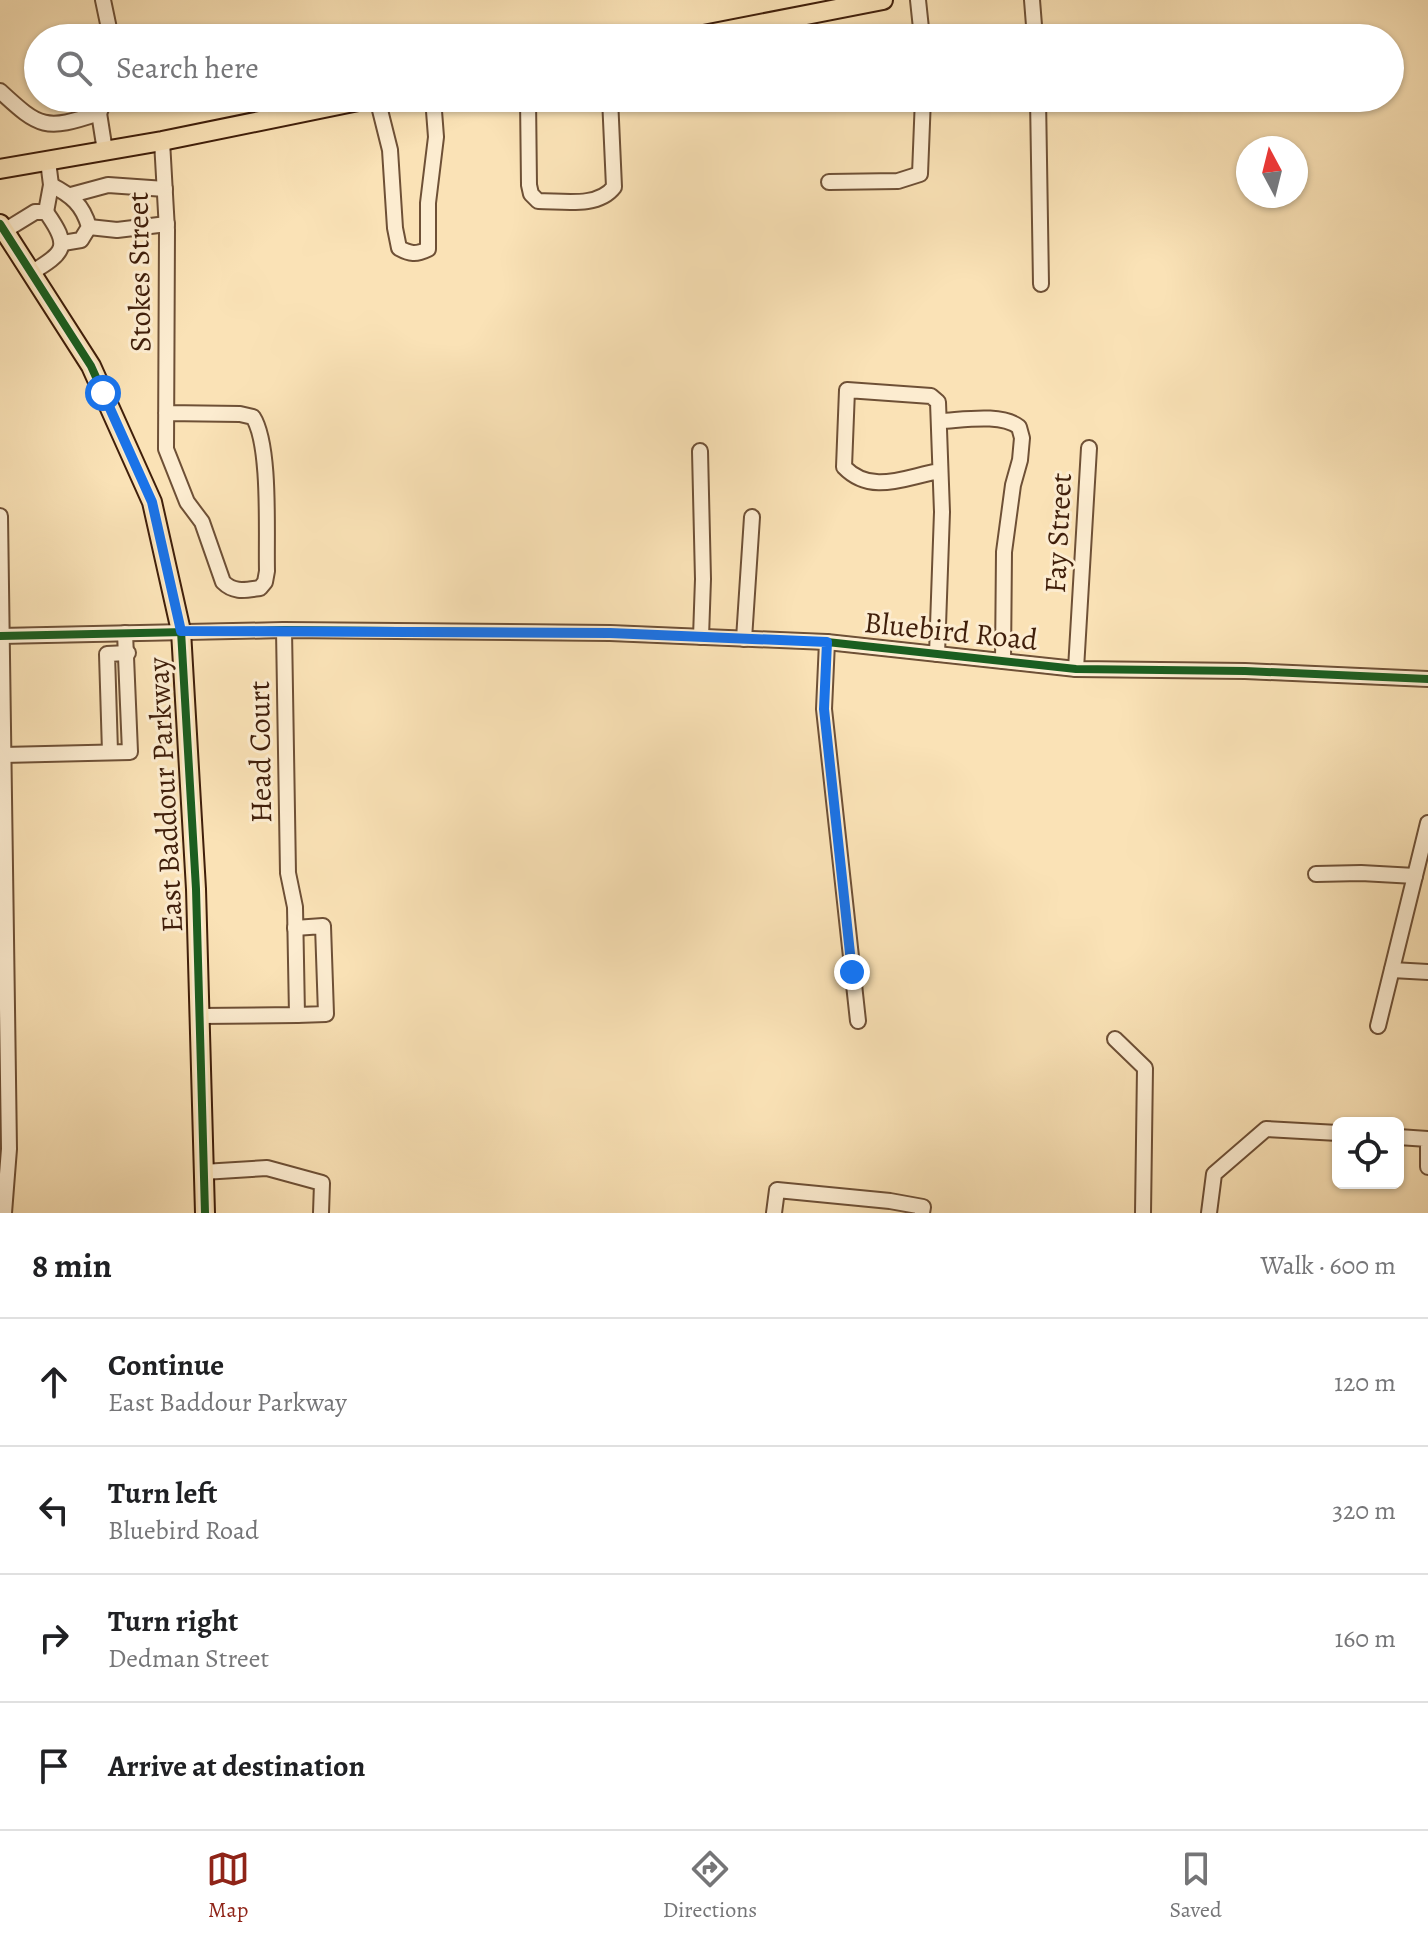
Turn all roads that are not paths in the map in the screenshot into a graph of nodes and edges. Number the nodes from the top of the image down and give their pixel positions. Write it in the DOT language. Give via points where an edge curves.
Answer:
graph roads {
  1 [pos="103,0"];
  2 [pos="883,0"];
  3 [pos="918,0"];
  4 [pos="1032,0"];
  5 [pos="108,24"];
  6 [pos="760,24"];
  7 [pos="921,24"];
  8 [pos="1034,24"];
  9 [pos="0,91"];
  10 [pos="306,112"];
  11 [pos="379,112"];
  12 [pos="434,112"];
  13 [pos="528,112"];
  14 [pos="611,112"];
  15 [pos="922,112"];
  16 [pos="1038,112"];
  17 [pos="99,113"];
  18 [pos="162,141"];
  19 [pos="105,151"];
  20 [pos="48,161"];
  21 [pos="0,169"];
  22 [pos="829,182"];
  23 [pos="51,185"];
  24 [pos="165,189"];
  25 [pos="71,195"];
  26 [pos="46,212"];
  27 [pos="167,224"];
  28 [pos="89,227"];
  29 [pos="2,228"];
  30 [pos="63,243"];
  31 [pos="31,273"];
  32 [pos="1041,284"];
  33 [pos="166,413"];
  34 [pos="940,421"];
  35 [pos="1089,448"];
  36 [pos="700,451"];
  37 [pos="940,471"];
  38 [pos="0,516"];
  39 [pos="752,517"];
  40 [pos="284,630"];
  41 [pos="181,631"];
  42 [pos="125,633"];
  43 [pos="0,636"];
  44 [pos="701,637"];
  45 [pos="744,639"];
  46 [pos="827,642"];
  47 [pos="128,653"];
  48 [pos="937,654"];
  49 [pos="1003,661"];
  50 [pos="1076,669"];
  51 [pos="1428,679"];
  52 [pos="110,752"];
  53 [pos="3,755"];
  54 [pos="1428,823"];
  55 [pos="1316,874"];
  56 [pos="1415,876"];
  57 [pos="295,928"];
  58 [pos="1392,970"];
  59 [pos="1428,972"];
  60 [pos="297,1015"];
  61 [pos="199,1016"];
  62 [pos="858,1021"];
  63 [pos="1378,1026"];
  64 [pos="1115,1039"];
  65 [pos="1332,1133"];
  66 [pos="1404,1137"];
  67 [pos="1428,1167"];
  68 [pos="203,1172"];
  69 [pos="4,1213"];
  70 [pos="205,1213"];
  71 [pos="321,1213"];
  72 [pos="774,1213"];
  73 [pos="922,1213"];
  74 [pos="1143,1213"];
  75 [pos="1209,1213"];
  1 -- 5 [label="street"];
  2 -- 6 [label="main road"];
  3 -- 7 [label="street"];
  4 -- 8 [label="street"];
  9 -- 17 [label="street" via="26,116 46,125"];
  10 -- 18 [label="main road"];
  11 -- 12 [label="street" via="390,150 399,248 410,254 428,249"];
  13 -- 14 [label="street" via="529,185 538,201 608,195 614,187"];
  15 -- 22 [label="street" via="920,174 898,181"];
  16 -- 32 [label="street"];
  17 -- 19 [label="street"];
  18 -- 19 [label="main road"];
  18 -- 24 [label="street, Stokes Street"];
  19 -- 20 [label="main road"];
  20 -- 21 [label="main road"];
  20 -- 23 [label="street"];
  23 -- 25 [label="street"];
  23 -- 26 [label="street"];
  24 -- 25 [label="street" via="108,185"];
  24 -- 27 [label="street, Stokes Street"];
  25 -- 28 [label="street"];
  26 -- 29 [label="street"];
  26 -- 30 [label="street"];
  27 -- 28 [label="street" via="117,230"];
  27 -- 33 [label="street, Stokes Street"];
  28 -- 30 [label="street" via="81,240"];
  29 -- 31 [label="main road, East Baddour Parkway"];
  30 -- 31 [label="street" via="58,256"];
  31 -- 41 [label="main road, East Baddour Parkway" via="91,366 152,502"];
  33 -- 33 [label="street, Stokes Street" via="166,449 187,502 202,522 223,582 240,591 260,588 267,571 258,426 253,417 240,414"];
  34 -- 37 [label="street"];
  34 -- 37 [label="street" via="938,402 931,396 847,390 844,467 854,478 908,480"];
  34 -- 49 [label="street" via="1012,421 1022,438 1004,552"];
  35 -- 50 [label="street, Fay Street"];
  36 -- 44 [label="street"];
  37 -- 48 [label="street"];
  38 -- 43 [label="street"];
  39 -- 45 [label="street"];
  40 -- 41 [label="street, Bluebird Road"];
  40 -- 44 [label="street, Bluebird Road"];
  40 -- 57 [label="street, Head Court" via="288,873"];
  41 -- 42 [label="street, Bluebird Road"];
  41 -- 61 [label="main road, East Baddour Parkway"];
  42 -- 43 [label="street, Bluebird Road"];
  42 -- 47 [label="street"];
  43 -- 53 [label="street"];
  44 -- 45 [label="street, Bluebird Road"];
  45 -- 46 [label="street, Bluebird Road"];
  46 -- 48 [label="street, Bluebird Road"];
  46 -- 62 [label="street" via="824,709"];
  47 -- 52 [label="street" via="130,752"];
  47 -- 52 [label="street" via="107,654"];
  48 -- 49 [label="street, Bluebird Road"];
  49 -- 50 [label="street, Bluebird Road"];
  50 -- 51 [label="street, Bluebird Road"];
  52 -- 53 [label="street"];
  53 -- 69 [label="street" via="9,1149"];
  54 -- 56 [label="street"];
  55 -- 56 [label="street"];
  56 -- 58 [label="street"];
  57 -- 60 [label="street, Head Court"];
  57 -- 60 [label="street" via="323,926 326,1000 326,1014"];
  58 -- 59 [label="street"];
  58 -- 63 [label="street"];
  60 -- 61 [label="street"];
  61 -- 68 [label="main road, East Baddour Parkway"];
  64 -- 74 [label="street" via="1145,1068"];
  65 -- 75 [label="street" via="1266,1129 1214,1174"];
  66 -- 67 [label="street" via="1428,1139"];
  68 -- 70 [label="main road, East Baddour Parkway"];
  68 -- 71 [label="street" via="267,1168 322,1183"];
  72 -- 73 [label="street" via="777,1190 890,1201 923,1207"];
}
